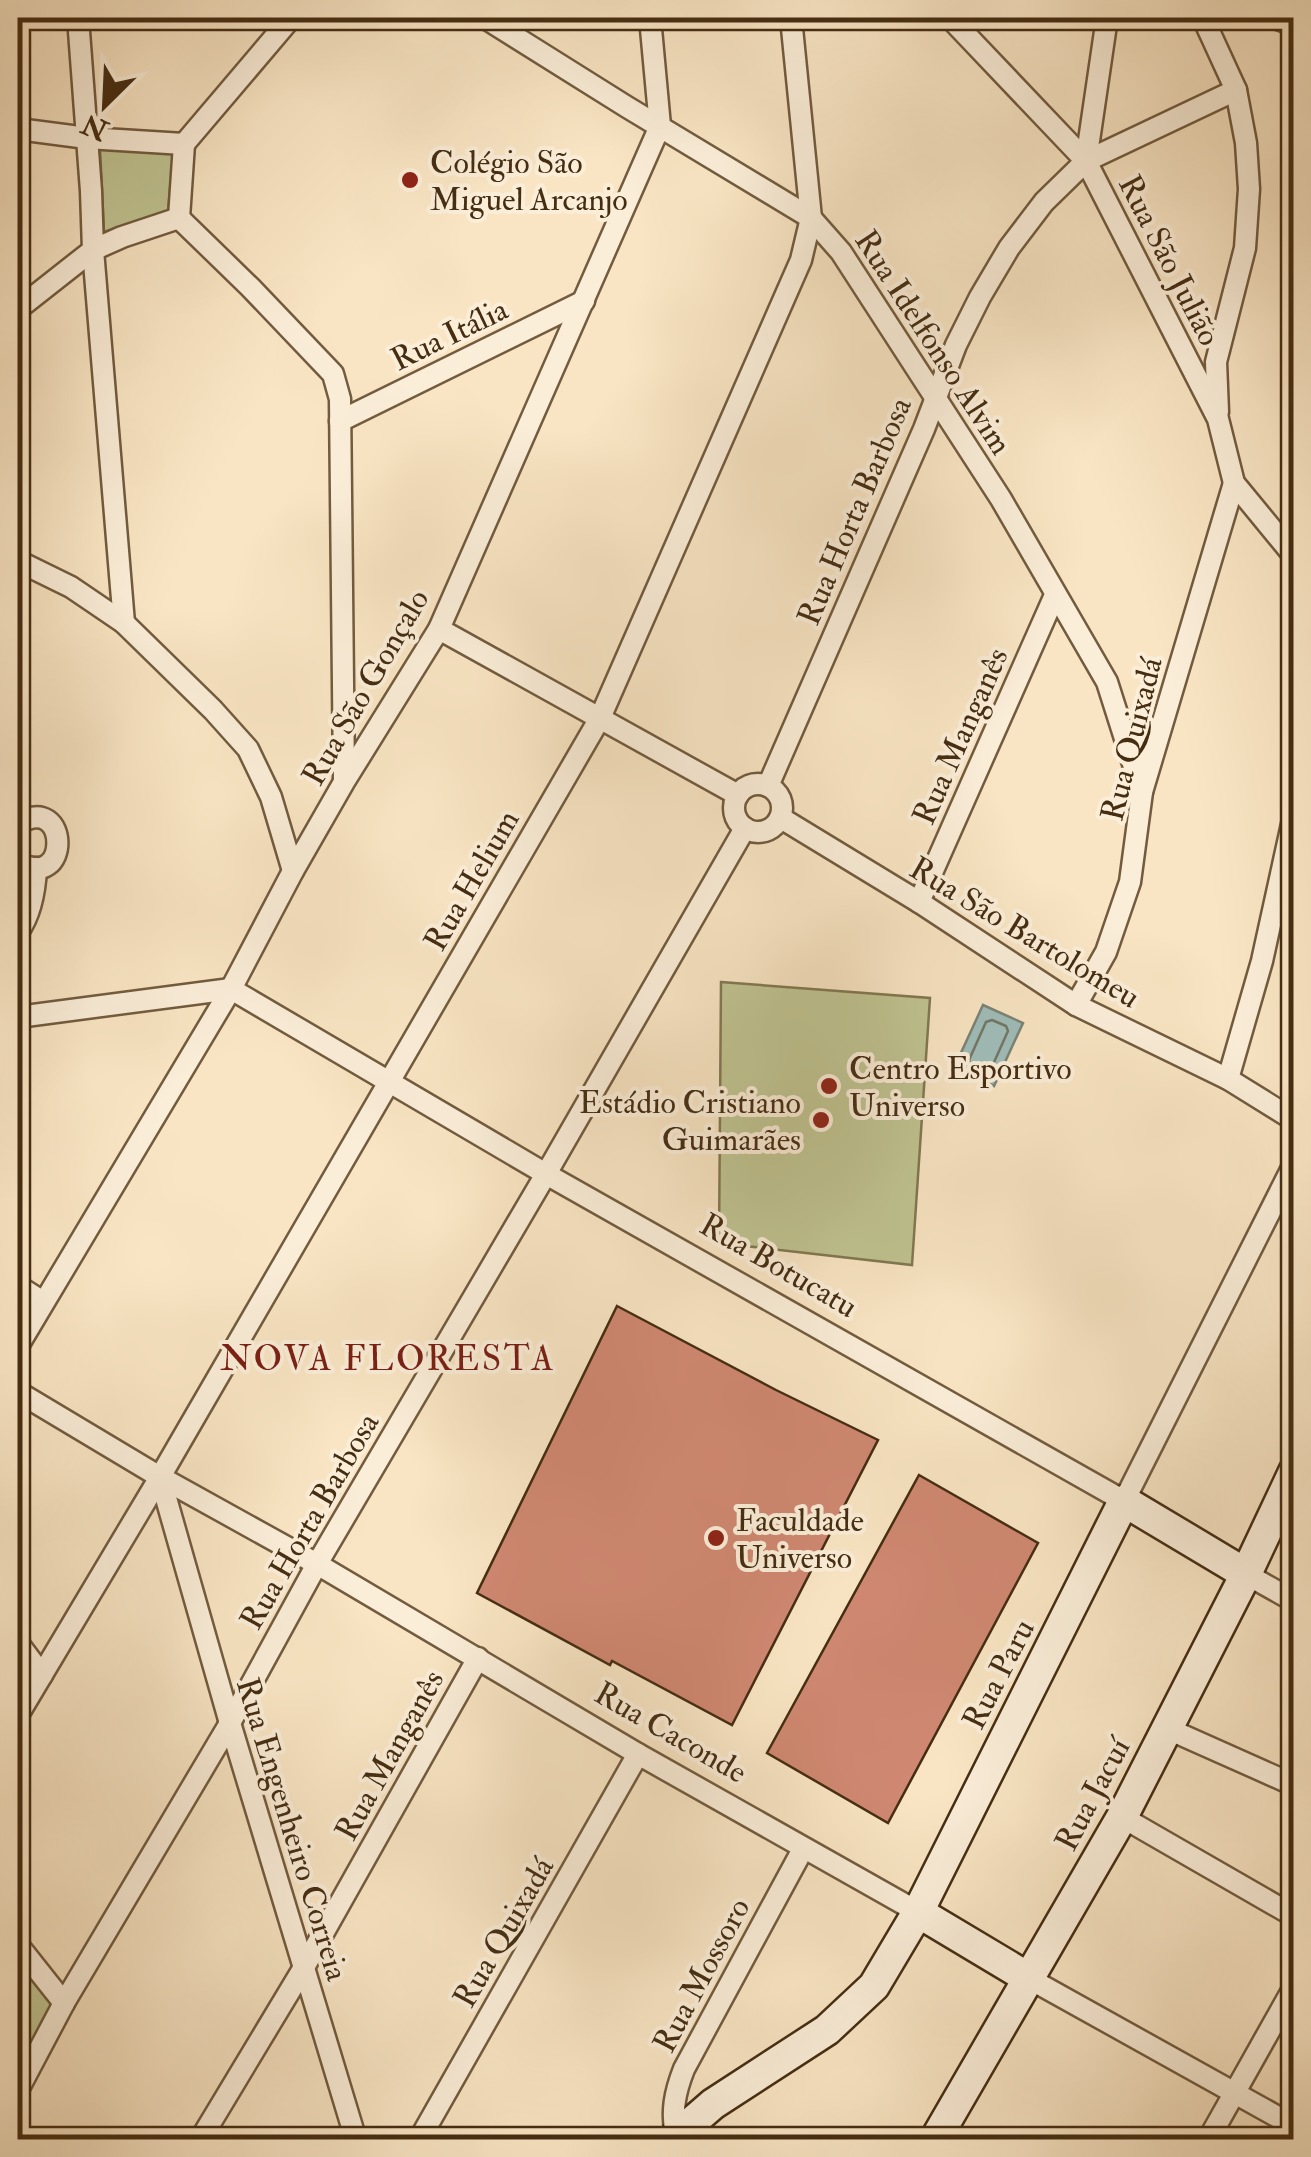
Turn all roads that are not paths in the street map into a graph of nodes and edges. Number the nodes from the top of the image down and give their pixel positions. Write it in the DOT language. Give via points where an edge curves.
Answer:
graph roads {
  1 [pos="78,18"];
  2 [pos="292,18"];
  3 [pos="485,18"];
  4 [pos="650,18"];
  5 [pos="792,18"];
  6 [pos="950,18"];
  7 [pos="1106,18"];
  8 [pos="1203,18"];
  9 [pos="1276,18"];
  10 [pos="1294,25"];
  11 [pos="1236,90"];
  12 [pos="660,126"];
  13 [pos="18,129"];
  14 [pos="87,138"];
  15 [pos="184,144"];
  16 [pos="1086,162"];
  17 [pos="179,218"];
  18 [pos="811,218"];
  19 [pos="92,250"];
  20 [pos="584,301"];
  21 [pos="18,309"];
  22 [pos="936,397"];
  23 [pos="1218,419"];
  24 [pos="340,421"];
  25 [pos="1234,483"];
  26 [pos="1260,517"];
  27 [pos="1294,526"];
  28 [pos="1294,556"];
  29 [pos="18,562"];
  30 [pos="1055,595"];
  31 [pos="124,623"];
  32 [pos="439,629"];
  33 [pos="600,718"];
  34 [pos="344,782"];
  35 [pos="768,786"];
  36 [pos="1142,792"];
  37 [pos="738,795"];
  38 [pos="1294,815"];
  39 [pos="20,818"];
  40 [pos="781,818"];
  41 [pos="745,828"];
  42 [pos="27,865"];
  43 [pos="293,872"];
  44 [pos="919,902"];
  45 [pos="18,932"];
  46 [pos="231,989"];
  47 [pos="1076,1005"];
  48 [pos="18,1016"];
  49 [pos="1228,1079"];
  50 [pos="389,1080"];
  51 [pos="1294,1120"];
  52 [pos="1294,1164"];
  53 [pos="546,1174"];
  54 [pos="18,1286"];
  55 [pos="43,1302"];
  56 [pos="18,1346"];
  57 [pos="18,1392"];
  58 [pos="1294,1472"];
  59 [pos="160,1477"];
  60 [pos="1124,1501"];
  61 [pos="317,1564"];
  62 [pos="1246,1574"];
  63 [pos="1294,1601"];
  64 [pos="18,1643"];
  65 [pos="478,1658"];
  66 [pos="42,1675"];
  67 [pos="18,1715"];
  68 [pos="230,1723"];
  69 [pos="1166,1728"];
  70 [pos="638,1754"];
  71 [pos="1294,1785"];
  72 [pos="1122,1817"];
  73 [pos="803,1849"];
  74 [pos="918,1912"];
  75 [pos="1294,1916"];
  76 [pos="18,1945"];
  77 [pos="303,1969"];
  78 [pos="1030,1979"];
  79 [pos="1294,1987"];
  80 [pos="64,2003"];
  81 [pos="18,2090"];
  82 [pos="1235,2092"];
  83 [pos="1294,2126"];
  84 [pos="675,2138"];
  85 [pos="200,2140"];
  86 [pos="356,2140"];
  87 [pos="420,2140"];
  88 [pos="934,2140"];
  89 [pos="1208,2140"];
  1 -- 14 [label="street"];
  2 -- 15 [label="street"];
  3 -- 12 [label="street, Rua Idelfonso Alvim"];
  4 -- 12 [label="street, Rua São Gonçalo"];
  5 -- 18 [label="street, Rua Helium"];
  6 -- 16 [label="street, Rua São Julião"];
  7 -- 16 [label="street"];
  8 -- 11 [label="street"];
  9 -- 10 [label="street"];
  11 -- 16 [label="street, Rua Horta Barbosa"];
  11 -- 23 [label="street" via="1249,189 1245,248 1216,362"];
  12 -- 18 [label="street, Rua Idelfonso Alvim"];
  12 -- 20 [label="street, Rua São Gonçalo"];
  13 -- 14 [label="street"];
  14 -- 15 [label="street"];
  14 -- 19 [label="street"];
  15 -- 17 [label="street"];
  16 -- 22 [label="street, Rua Horta Barbosa" via="1009,248"];
  16 -- 23 [label="street, Rua São Julião"];
  17 -- 19 [label="street"];
  17 -- 24 [label="street" via="333,374"];
  18 -- 22 [label="street, Rua Idelfonso Alvim" via="841,252"];
  18 -- 33 [label="street, Rua Helium" via="802,260"];
  19 -- 21 [label="street"];
  19 -- 31 [label="street"];
  20 -- 24 [label="street, Rua Itália"];
  20 -- 32 [label="street, Rua São Gonçalo"];
  22 -- 30 [label="street, Rua Idelfonso Alvim"];
  22 -- 35 [label="street, Rua Horta Barbosa"];
  23 -- 25 [label="street, Rua São Julião"];
  24 -- 34 [label="street"];
  25 -- 26 [label="street, Rua São Julião"];
  25 -- 36 [label="street, Rua Quixadá"];
  26 -- 27 [label="street"];
  26 -- 28 [label="street, Rua São Julião"];
  29 -- 31 [label="street"];
  30 -- 36 [label="street, Rua Idelfonso Alvim" via="1107,682"];
  30 -- 44 [label="street, Rua Manganês"];
  31 -- 43 [label="street" via="248,750"];
  32 -- 33 [label="street"];
  32 -- 34 [label="street, Rua São Gonçalo"];
  33 -- 37 [label="street"];
  33 -- 50 [label="street, Rua Helium"];
  34 -- 43 [label="street, Rua São Gonçalo"];
  35 -- 37 [label="street" via="754,784"];
  35 -- 40 [label="street" via="782,802"];
  36 -- 47 [label="street, Rua Quixadá" via="1130,882 1106,952"];
  37 -- 41 [label="street" via="736,817"];
  38 -- 49 [label="street"];
  39 -- 42 [label="street" via="48,822 59,841 50,862"];
  40 -- 41 [label="street" via="769,830"];
  40 -- 44 [label="street, Rua São Bartolomeu"];
  41 -- 53 [label="street, Rua Horta Barbosa"];
  42 -- 45 [label="street" via="35,887"];
  43 -- 46 [label="street, Rua São Gonçalo"];
  44 -- 47 [label="street, Rua São Bartolomeu"];
  46 -- 48 [label="street"];
  46 -- 50 [label="street, Rua Botucatu"];
  46 -- 55 [label="street, Rua São Gonçalo"];
  47 -- 49 [label="street, Rua São Bartolomeu"];
  49 -- 51 [label="street, Rua São Bartolomeu"];
  50 -- 53 [label="street, Rua Botucatu"];
  50 -- 59 [label="street, Rua Helium"];
  52 -- 60 [label="street, Rua Paru"];
  53 -- 60 [label="street, Rua Botucatu"];
  53 -- 61 [label="street, Rua Horta Barbosa"];
  54 -- 55 [label="street"];
  55 -- 56 [label="street, Rua São Gonçalo"];
  57 -- 59 [label="street, Rua Caconde"];
  58 -- 62 [label="street, Rua Jacuí"];
  59 -- 61 [label="street, Rua Caconde"];
  59 -- 66 [label="street, Rua Helium"];
  59 -- 68 [label="street, Rua Engenheiro Correia"];
  60 -- 62 [label="street, Rua Botucatu"];
  60 -- 74 [label="street, Rua Paru"];
  61 -- 65 [label="street, Rua Caconde"];
  61 -- 68 [label="street, Rua Horta Barbosa"];
  62 -- 63 [label="street, Rua Botucatu"];
  62 -- 69 [label="street, Rua Jacuí"];
  64 -- 66 [label="street"];
  65 -- 70 [label="street, Rua Caconde"];
  65 -- 77 [label="street, Rua Manganês"];
  66 -- 67 [label="street, Rua Helium"];
  68 -- 77 [label="street, Rua Engenheiro Correia"];
  68 -- 80 [label="street, Rua Horta Barbosa"];
  69 -- 71 [label="street"];
  69 -- 72 [label="street, Rua Jacuí"];
  70 -- 73 [label="street, Rua Caconde"];
  70 -- 87 [label="street, Rua Quixadá"];
  72 -- 75 [label="street"];
  72 -- 78 [label="street, Rua Jacuí"];
  73 -- 74 [label="street, Rua Caconde"];
  73 -- 84 [label="street, Rua Mossoro" via="684,2069 672,2115"];
  74 -- 78 [label="street, Rua Caconde"];
  74 -- 84 [label="street, Rua Paru" via="874,1986 827,2030 713,2104"];
  76 -- 80 [label="street"];
  77 -- 85 [label="street, Rua Manganês"];
  77 -- 86 [label="street, Rua Engenheiro Correia"];
  78 -- 82 [label="street, Rua Caconde"];
  78 -- 88 [label="street, Rua Jacuí"];
  79 -- 82 [label="street"];
  80 -- 81 [label="street, Rua Horta Barbosa"];
  82 -- 83 [label="street, Rua Caconde"];
  82 -- 89 [label="street"];
}
